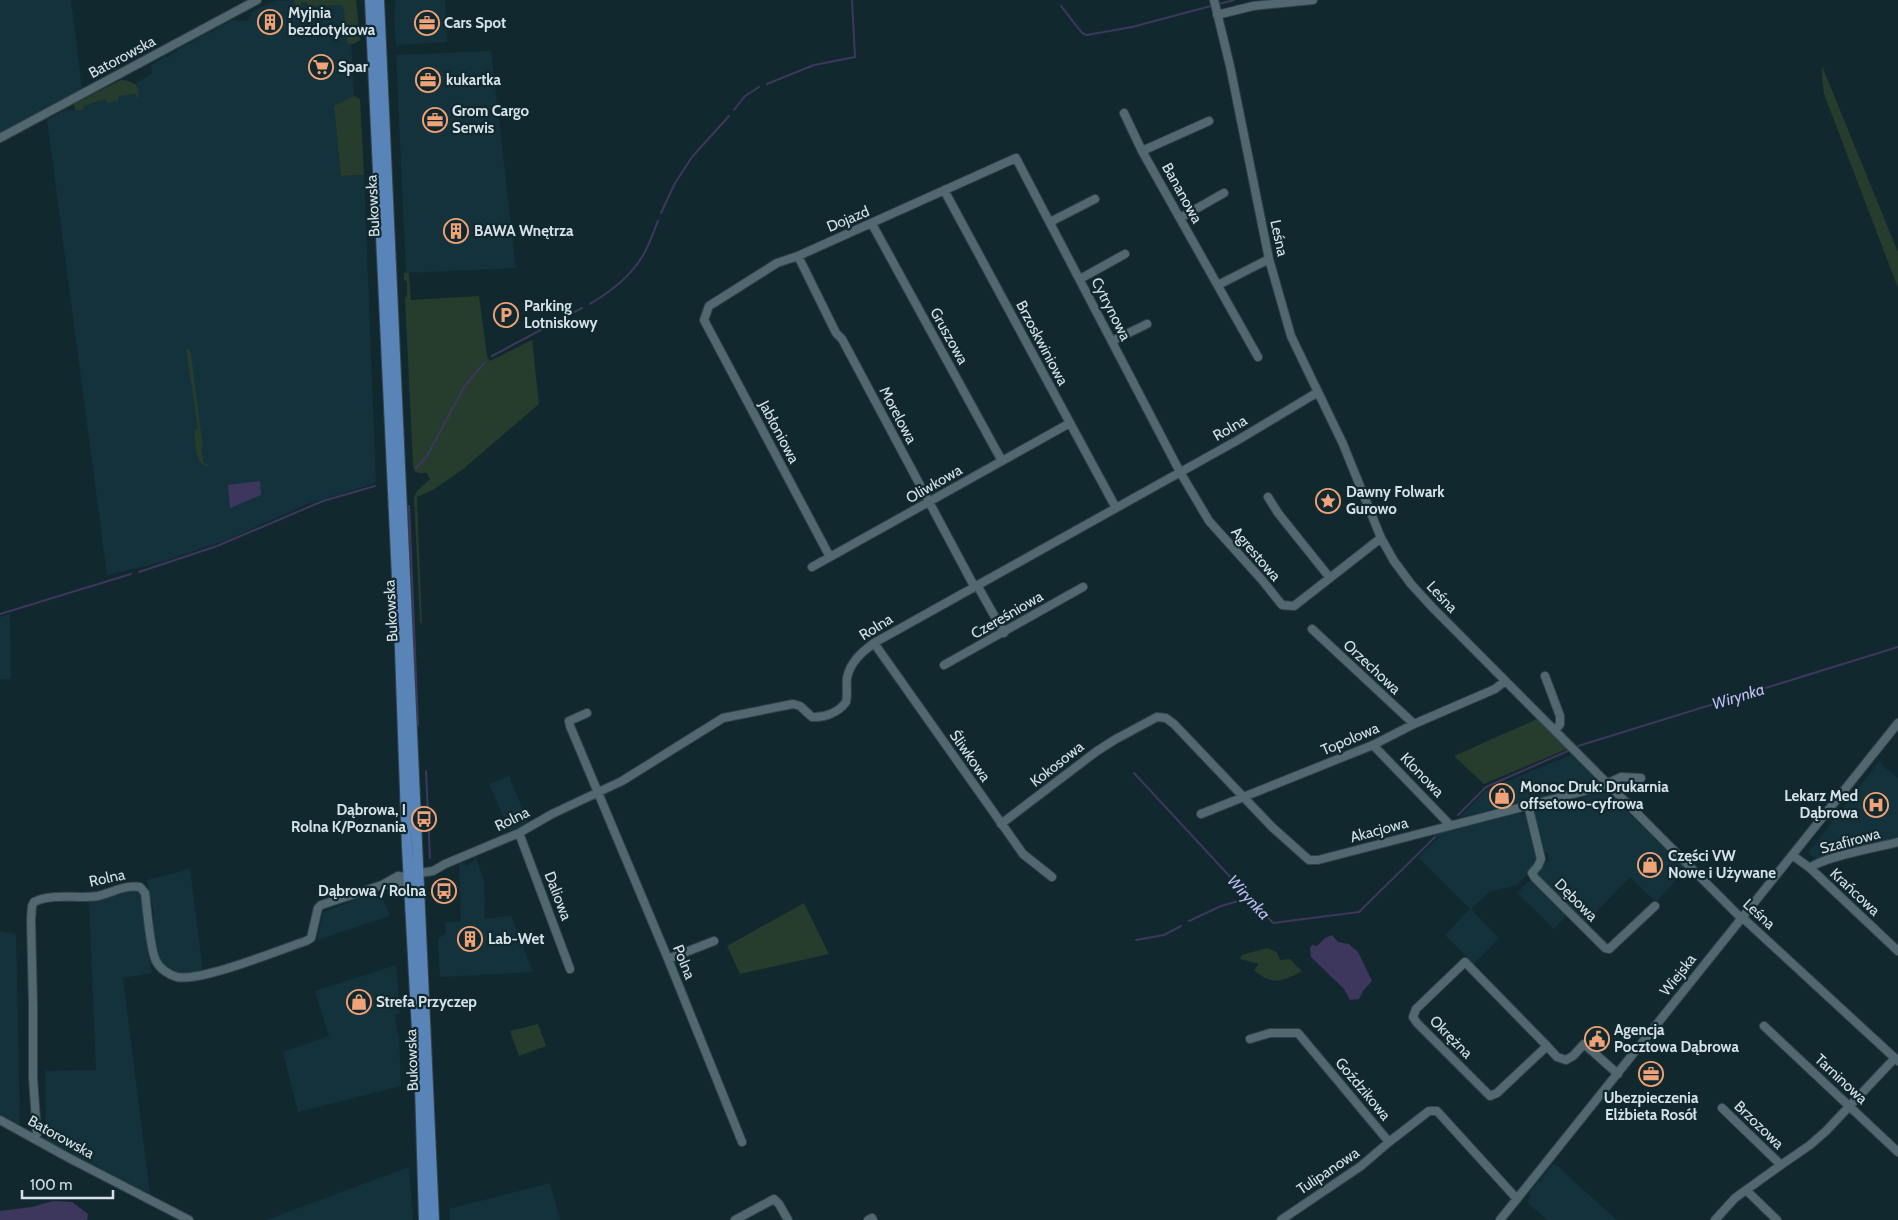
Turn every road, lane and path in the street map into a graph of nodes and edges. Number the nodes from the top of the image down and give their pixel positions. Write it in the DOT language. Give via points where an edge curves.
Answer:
graph roads {
  1 [pos="257,0"];
  2 [pos="370,0"];
  3 [pos="379,0"];
  4 [pos="1214,0"];
  5 [pos="1313,0"];
  6 [pos="1217,15"];
  7 [pos="1124,113"];
  8 [pos="1209,121"];
  9 [pos="0,138"];
  10 [pos="1142,151"];
  11 [pos="1016,158"];
  12 [pos="944,190"];
  13 [pos="1224,193"];
  14 [pos="1095,199"];
  15 [pos="1180,218"];
  16 [pos="1050,222"];
  17 [pos="872,224"];
  18 [pos="1125,254"];
  19 [pos="798,256"];
  20 [pos="1268,258"];
  21 [pos="1080,279"];
  22 [pos="1218,286"];
  23 [pos="704,320"];
  24 [pos="1147,324"];
  25 [pos="1112,341"];
  26 [pos="1258,357"];
  27 [pos="1318,392"];
  28 [pos="1070,423"];
  29 [pos="1002,461"];
  30 [pos="1180,472"];
  31 [pos="1268,497"];
  32 [pos="930,503"];
  33 [pos="1116,508"];
  34 [pos="1381,538"];
  35 [pos="830,558"];
  36 [pos="812,567"];
  37 [pos="1330,578"];
  38 [pos="976,585"];
  39 [pos="1083,587"];
  40 [pos="1312,629"];
  41 [pos="1004,633"];
  42 [pos="874,643"];
  43 [pos="944,666"];
  44 [pos="1545,676"];
  45 [pos="1505,681"];
  46 [pos="587,713"];
  47 [pos="1898,723"];
  48 [pos="1174,724"];
  49 [pos="1414,724"];
  50 [pos="1555,732"];
  51 [pos="1374,745"];
  52 [pos="1640,778"];
  53 [pos="1607,784"];
  54 [pos="598,792"];
  55 [pos="1244,797"];
  56 [pos="1528,805"];
  57 [pos="1201,814"];
  58 [pos="1002,824"];
  59 [pos="1450,825"];
  60 [pos="519,832"];
  61 [pos="1894,843"];
  62 [pos="1898,852"];
  63 [pos="1792,855"];
  64 [pos="1810,868"];
  65 [pos="420,873"];
  66 [pos="1052,877"];
  67 [pos="409,878"];
  68 [pos="1655,906"];
  69 [pos="1742,918"];
  70 [pos="714,941"];
  71 [pos="1898,951"];
  72 [pos="668,959"];
  73 [pos="570,969"];
  74 [pos="1764,1026"];
  75 [pos="1250,1039"];
  76 [pos="1548,1046"];
  77 [pos="1896,1059"];
  78 [pos="1618,1074"];
  79 [pos="1849,1106"];
  80 [pos="1722,1108"];
  81 [pos="0,1120"];
  82 [pos="34,1139"];
  83 [pos="742,1142"];
  84 [pos="1389,1142"];
  85 [pos="1898,1152"];
  86 [pos="1781,1165"];
  87 [pos="1746,1190"];
  88 [pos="1517,1199"];
  89 [pos="189,1220"];
  90 [pos="424,1220"];
  91 [pos="434,1220"];
  92 [pos="736,1220"];
  93 [pos="788,1220"];
  94 [pos="868,1220"];
  95 [pos="873,1220"];
  96 [pos="1280,1220"];
  97 [pos="1500,1220"];
  98 [pos="1715,1220"];
  99 [pos="1777,1220"];
  1 -- 9 [label="street, Batorowska"];
  2 -- 67 [label="main road, Bukowska"];
  3 -- 65 [label="main road, Bukowska"];
  4 -- 6 [label="street, Leśna"];
  5 -- 6 [label="street" via="1253,6"];
  6 -- 20 [label="street, Leśna"];
  7 -- 10 [label="street, Bananowa"];
  8 -- 10 [label="street"];
  10 -- 15 [label="street, Bananowa"];
  11 -- 12 [label="street, Dojazd"];
  11 -- 16 [label="street, Cytrynowa"];
  12 -- 17 [label="street, Dojazd"];
  12 -- 28 [label="street, Brzoskwiniowa"];
  13 -- 15 [label="street"];
  14 -- 16 [label="street"];
  15 -- 22 [label="street, Bananowa"];
  16 -- 21 [label="street, Cytrynowa"];
  17 -- 19 [label="street, Dojazd"];
  17 -- 29 [label="street, Gruszowa"];
  18 -- 21 [label="street"];
  19 -- 23 [label="street, Dojazd" via="777,263 709,306"];
  19 -- 32 [label="street, Morelowa" via="836,333"];
  20 -- 22 [label="street"];
  20 -- 27 [label="street, Leśna" via="1291,336"];
  21 -- 25 [label="street, Cytrynowa"];
  22 -- 26 [label="street, Bananowa"];
  23 -- 35 [label="street, Jabłoniowa"];
  24 -- 25 [label="street"];
  25 -- 30 [label="street, Cytrynowa"];
  27 -- 30 [label="street, Rolna"];
  27 -- 34 [label="street, Leśna" via="1351,462"];
  28 -- 29 [label="street, Oliwkowa"];
  28 -- 33 [label="street, Brzoskwiniowa"];
  29 -- 32 [label="street, Oliwkowa"];
  30 -- 33 [label="street, Rolna"];
  30 -- 37 [label="street, Agrestowa" via="1209,522 1282,605 1294,606"];
  31 -- 37 [label="street"];
  32 -- 35 [label="street, Oliwkowa"];
  32 -- 38 [label="street, Morelowa"];
  33 -- 38 [label="street, Rolna"];
  34 -- 37 [label="street, Agrestowa"];
  34 -- 45 [label="street, Leśna" via="1410,584"];
  35 -- 36 [label="street, Oliwkowa"];
  38 -- 41 [label="street, Morelowa"];
  38 -- 42 [label="street, Rolna"];
  39 -- 41 [label="street, Czereśniowa"];
  40 -- 49 [label="street, Orzechowa"];
  41 -- 43 [label="street, Czereśniowa"];
  42 -- 54 [label="street, Rolna" via="852,664 847,676 846,702 838,710 812,718 800,706 793,704 723,718 622,781"];
  42 -- 58 [label="street, Śliwkowa"];
  44 -- 50 [label="street" via="1560,716"];
  45 -- 49 [label="street, Topolowa" via="1495,689"];
  45 -- 50 [label="street, Leśna"];
  46 -- 54 [label="street, Polna" via="569,721"];
  47 -- 63 [label="street, Wiejska"];
  48 -- 55 [label="street, Akacjowa"];
  48 -- 58 [label="street, Kokosowa" via="1166,718 1157,717 1132,729 1097,750"];
  49 -- 51 [label="street, Topolowa"];
  50 -- 53 [label="street, Leśna"];
  51 -- 55 [label="street, Topolowa"];
  51 -- 59 [label="street, Klonowa"];
  52 -- 53 [label="street, Akacjowa" via="1621,777"];
  53 -- 56 [label="street, Akacjowa"];
  53 -- 69 [label="street, Leśna"];
  54 -- 60 [label="street, Rolna"];
  54 -- 72 [label="street, Polna"];
  55 -- 57 [label="street, Topolowa"];
  55 -- 59 [label="street, Akacjowa" via="1309,860"];
  56 -- 59 [label="street, Akacjowa"];
  56 -- 68 [label="street, Dębowa" via="1541,859 1532,873 1606,948 1609,949"];
  58 -- 66 [label="street, Śliwkowa" via="1023,854"];
  60 -- 65 [label="street, Rolna" via="445,864 431,865"];
  60 -- 73 [label="street, Daliowa"];
  61 -- 62 [label="street"];
  61 -- 64 [label="street, Szafirowa" via="1814,864"];
  63 -- 64 [label="street, Krańcowa"];
  63 -- 69 [label="street, Wiejska"];
  64 -- 71 [label="street, Krańcowa"];
  65 -- 67 [label="street, Rolna"];
  65 -- 91 [label="main road, Bukowska"];
  67 -- 82 [label="street, Rolna" via="406,883 382,885 321,905 311,938 306,941 202,975 184,977 165,971 155,960 146,893 140,887 96,896 34,902 31,920 37,1134"];
  67 -- 90 [label="main road, Bukowska"];
  69 -- 77 [label="street, Leśna"];
  69 -- 78 [label="street, Wiejska"];
  70 -- 72 [label="street"];
  72 -- 83 [label="street, Polna"];
  74 -- 79 [label="street, Tarninowa"];
  75 -- 84 [label="street, Goździkowa" via="1270,1033 1298,1033"];
  76 -- 76 [label="street, Okrężna" via="1465,962 1416,1010 1413,1017 1490,1096 1497,1094"];
  76 -- 78 [label="street, Okrężna" via="1557,1057 1566,1060 1584,1044"];
  77 -- 79 [label="street"];
  78 -- 88 [label="street, Wiejska"];
  79 -- 85 [label="street, Tarninowa"];
  79 -- 86 [label="street" via="1810,1145"];
  80 -- 86 [label="street, Brzozowa"];
  81 -- 82 [label="street, Batorowska"];
  82 -- 89 [label="street, Batorowska"];
  84 -- 88 [label="street, Goździkowa" via="1429,1111 1437,1111"];
  84 -- 96 [label="street, Tulipanowa" via="1361,1166"];
  86 -- 87 [label="street, Brzozowa"];
  87 -- 98 [label="street, Brzozowa"];
  87 -- 99 [label="street"];
  88 -- 97 [label="street, Wiejska"];
  92 -- 93 [label="street" via="774,1199"];
  94 -- 95 [label="street"];
}
